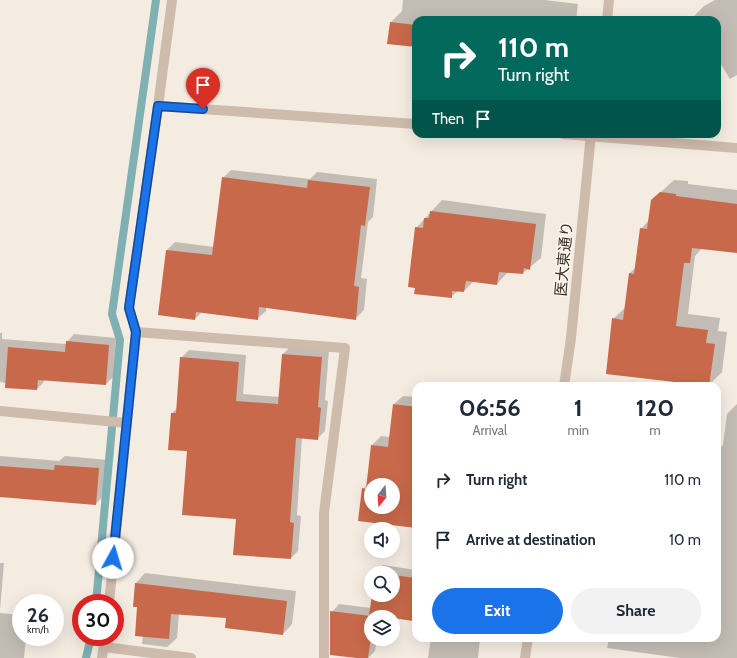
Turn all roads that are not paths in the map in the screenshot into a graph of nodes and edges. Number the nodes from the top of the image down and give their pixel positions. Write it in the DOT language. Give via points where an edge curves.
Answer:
graph roads {
  1 [pos="172,0"];
  2 [pos="609,0"];
  3 [pos="607,16"];
  4 [pos="158,106"];
  5 [pos="412,124"];
  6 [pos="591,138"];
  7 [pos="625,138"];
  8 [pos="737,148"];
  9 [pos="136,332"];
  10 [pos="565,382"];
  11 [pos="0,411"];
  12 [pos="124,423"];
  13 [pos="110,594"];
  14 [pos="527,642"];
  15 [pos="104,646"];
  16 [pos="124,646"];
  17 [pos="102,658"];
  18 [pos="191,658"];
  19 [pos="324,658"];
  20 [pos="525,658"];
  1 -- 4 [label="street"];
  2 -- 3 [label="street"];
  4 -- 5 [label="street"];
  4 -- 9 [label="street" via="129,308"];
  6 -- 10 [label="street, 医大東通り"];
  7 -- 8 [label="street"];
  9 -- 12 [label="street"];
  9 -- 19 [label="street" via="345,348 324,513"];
  11 -- 12 [label="street"];
  12 -- 13 [label="street"];
  14 -- 20 [label="street"];
  15 -- 17 [label="street"];
  16 -- 18 [label="street"];
}
